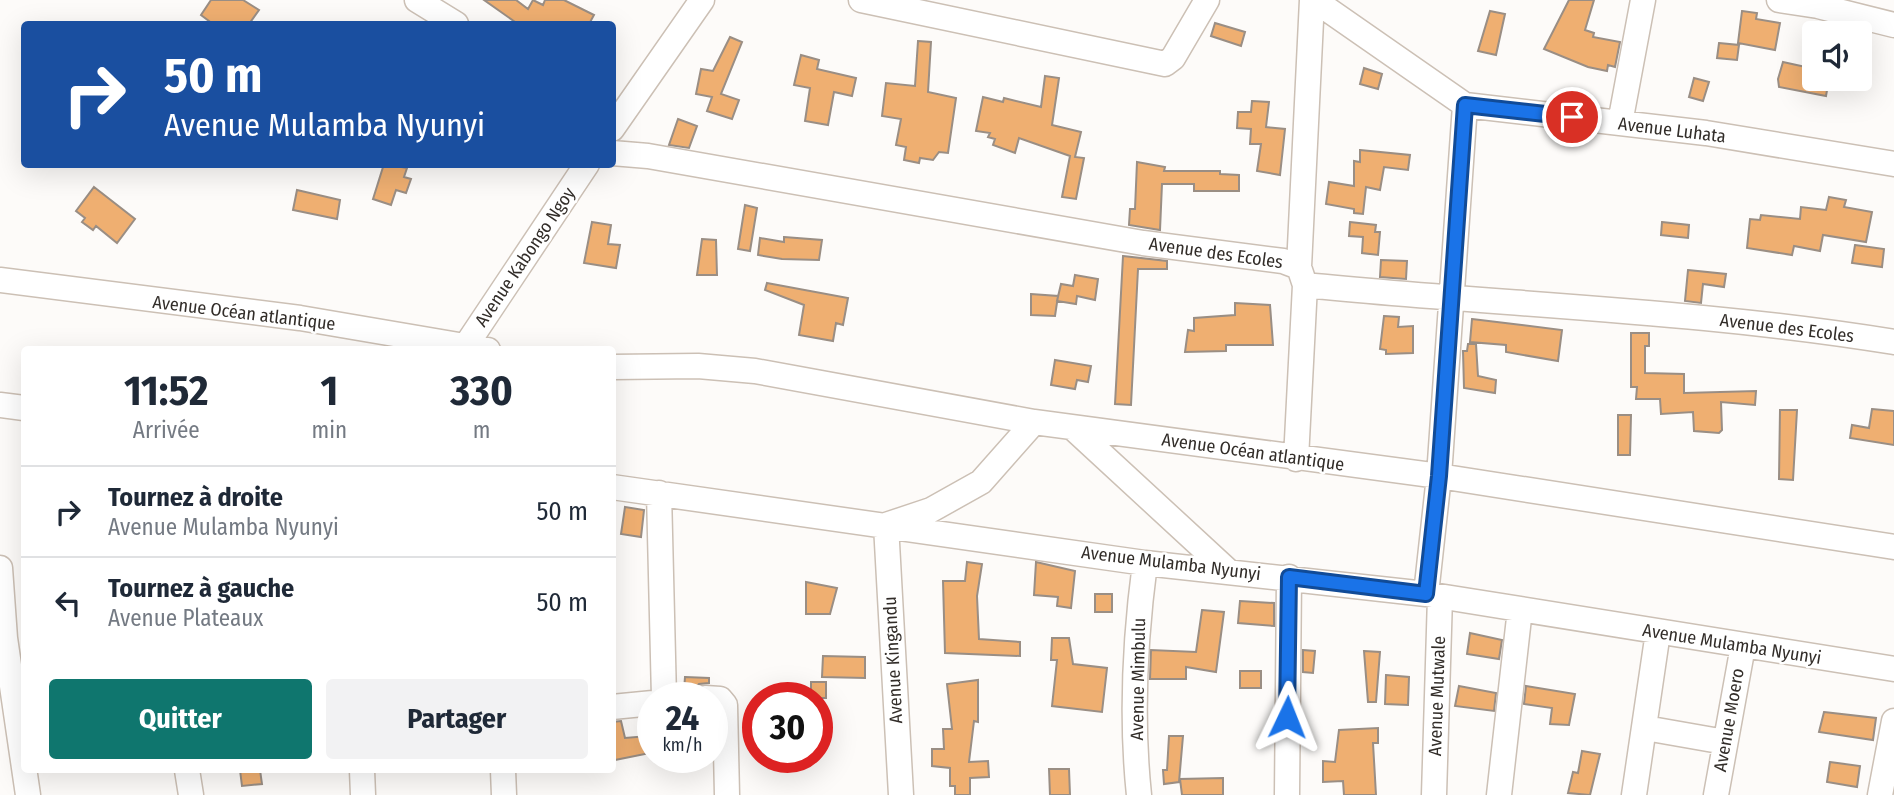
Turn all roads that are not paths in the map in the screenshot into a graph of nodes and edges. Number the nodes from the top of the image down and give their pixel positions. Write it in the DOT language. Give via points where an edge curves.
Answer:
graph roads {
  1 [pos="418,0"];
  2 [pos="702,0"];
  3 [pos="861,0"];
  4 [pos="1207,0"];
  5 [pos="1313,0"];
  6 [pos="1643,0"];
  7 [pos="1779,0"];
  8 [pos="1856,8"];
  9 [pos="451,21"];
  10 [pos="1894,25"];
  11 [pos="1465,105"];
  12 [pos="616,123"];
  13 [pos="1620,123"];
  14 [pos="616,154"];
  15 [pos="1894,164"];
  16 [pos="585,168"];
  17 [pos="1302,276"];
  18 [pos="0,280"];
  19 [pos="1451,298"];
  20 [pos="1894,342"];
  21 [pos="455,346"];
  22 [pos="474,346"];
  23 [pos="616,367"];
  24 [pos="0,405"];
  25 [pos="21,408"];
  26 [pos="1034,422"];
  27 [pos="1073,428"];
  28 [pos="1296,459"];
  29 [pos="1439,476"];
  30 [pos="616,488"];
  31 [pos="659,493"];
  32 [pos="886,525"];
  33 [pos="1894,547"];
  34 [pos="1145,563"];
  35 [pos="0,568"];
  36 [pos="1228,571"];
  37 [pos="1289,577"];
  38 [pos="1433,595"];
  39 [pos="1520,609"];
  40 [pos="1658,632"];
  41 [pos="1743,646"];
  42 [pos="1894,669"];
  43 [pos="664,682"];
  44 [pos="637,705"];
  45 [pos="616,707"];
  46 [pos="1894,721"];
  47 [pos="1646,732"];
  48 [pos="1725,742"];
  49 [pos="21,747"];
  50 [pos="25,773"];
  51 [pos="187,773"];
  52 [pos="362,773"];
  53 [pos="503,773"];
  54 [pos="726,773"];
  55 [pos="28,795"];
  56 [pos="191,795"];
  57 [pos="363,795"];
  58 [pos="504,795"];
  59 [pos="726,795"];
  60 [pos="901,795"];
  61 [pos="1139,795"];
  62 [pos="1287,795"];
  63 [pos="1434,795"];
  64 [pos="1499,795"];
  65 [pos="1634,795"];
  66 [pos="1716,795"];
  67 [pos="1880,795"];
  1 -- 9 [label="street"];
  2 -- 12 [label="street"];
  3 -- 4 [label="street" via="1163,64 1173,58"];
  5 -- 11 [label="street, Avenue Luhata"];
  5 -- 17 [label="street"];
  6 -- 13 [label="street"];
  7 -- 8 [label="street"];
  8 -- 10 [label="street"];
  11 -- 13 [label="street, Avenue Luhata"];
  11 -- 19 [label="street, Avenue Mutwale"];
  13 -- 15 [label="street, Avenue Luhata"];
  14 -- 17 [label="street, Avenue des Ecoles" via="1143,243 1268,259"];
  16 -- 22 [label="street, Avenue Kabongo Ngoy"];
  17 -- 19 [label="street, Avenue des Ecoles"];
  17 -- 28 [label="street"];
  18 -- 21 [label="street, Avenue Océan atlantique" via="300,318"];
  19 -- 20 [label="street, Avenue des Ecoles" via="1580,306"];
  19 -- 29 [label="street, Avenue Mutwale"];
  23 -- 26 [label="street, Avenue Océan atlantique" via="755,371"];
  24 -- 25 [label="street"];
  26 -- 27 [label="street, Avenue Océan atlantique"];
  26 -- 32 [label="street" via="981,482 932,509"];
  27 -- 28 [label="street, Avenue Océan atlantique"];
  27 -- 36 [label="street"];
  28 -- 29 [label="street, Avenue Océan atlantique"];
  29 -- 33 [label="street, Avenue Océan atlantique"];
  29 -- 38 [label="street, Avenue Mutwale"];
  30 -- 31 [label="street, Avenue Mulamba Nyunyi"];
  31 -- 32 [label="street, Avenue Mulamba Nyunyi"];
  31 -- 43 [label="street"];
  32 -- 34 [label="street, Avenue Mulamba Nyunyi"];
  32 -- 60 [label="street, Avenue Kingandu"];
  34 -- 36 [label="street, Avenue Mulamba Nyunyi"];
  34 -- 61 [label="street, Avenue Mimbulu" via="1136,681"];
  35 -- 49 [label="street"];
  36 -- 37 [label="street, Avenue Mulamba Nyunyi"];
  37 -- 38 [label="street, Avenue Mulamba Nyunyi"];
  37 -- 62 [label="street"];
  38 -- 39 [label="street, Avenue Mulamba Nyunyi"];
  38 -- 63 [label="street, Avenue Mutwale"];
  39 -- 40 [label="street, Avenue Mulamba Nyunyi"];
  39 -- 64 [label="street"];
  40 -- 41 [label="street, Avenue Mulamba Nyunyi"];
  40 -- 47 [label="street"];
  41 -- 42 [label="street, Avenue Mulamba Nyunyi"];
  41 -- 48 [label="street, Avenue Moero"];
  44 -- 45 [label="street"];
  46 -- 67 [label="street"];
  47 -- 48 [label="street" via="1651,729"];
  47 -- 65 [label="street"];
  48 -- 66 [label="street, Avenue Moero"];
  50 -- 55 [label="street"];
  51 -- 56 [label="street"];
  52 -- 57 [label="street"];
  53 -- 58 [label="street"];
  54 -- 59 [label="street"];
}
